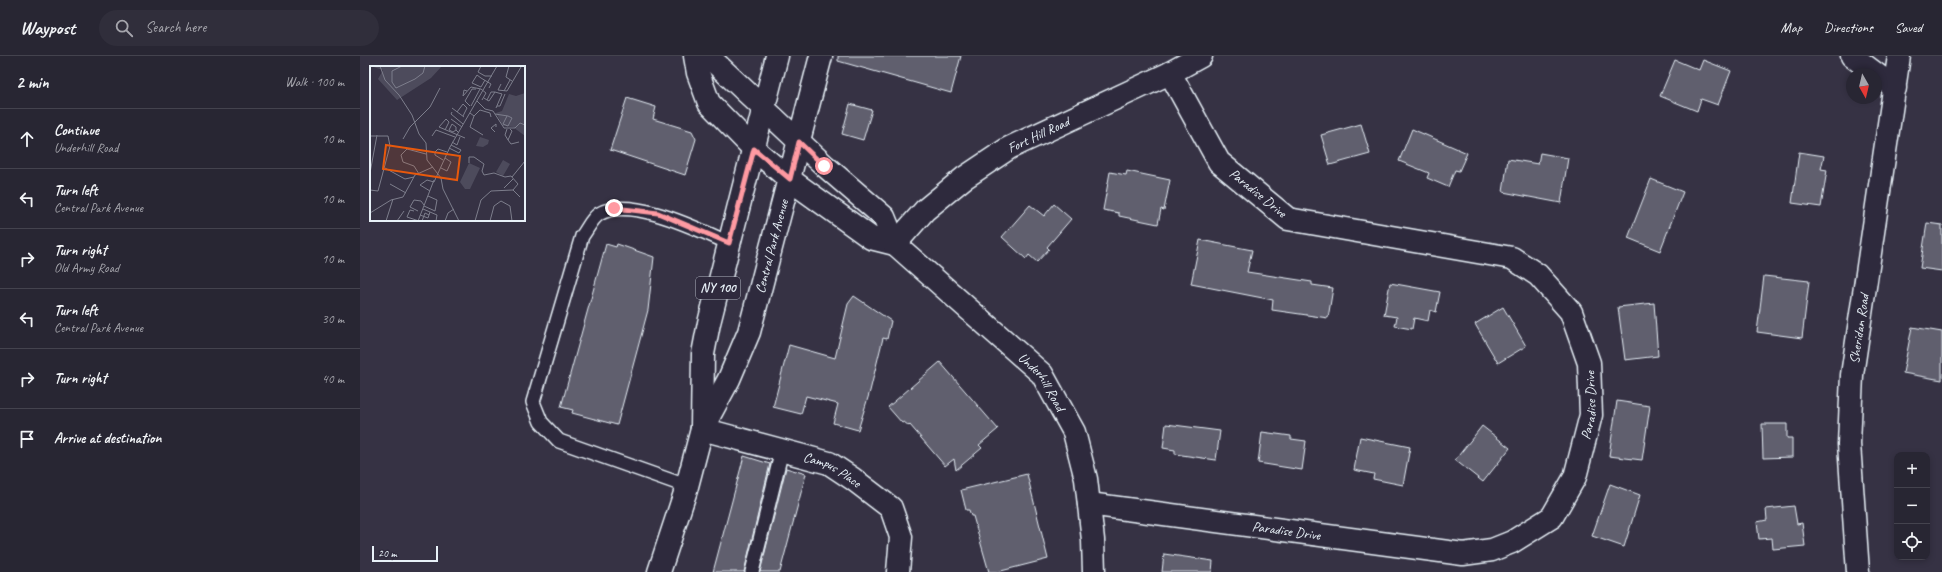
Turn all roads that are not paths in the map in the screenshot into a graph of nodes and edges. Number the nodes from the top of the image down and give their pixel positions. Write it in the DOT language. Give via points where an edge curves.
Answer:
graph roads {
  1 [pos="694,56"];
  2 [pos="708,56"];
  3 [pos="777,56"];
  4 [pos="821,56"];
  5 [pos="1201,56"];
  6 [pos="1852,56"];
  7 [pos="1899,56"];
  8 [pos="1170,73"];
  9 [pos="1895,88"];
  10 [pos="764,110"];
  11 [pos="799,142"];
  12 [pos="754,149"];
  13 [pos="790,179"];
  14 [pos="729,243"];
  15 [pos="895,244"];
  16 [pos="702,429"];
  17 [pos="782,450"];
  18 [pos="686,486"];
  19 [pos="1089,504"];
  20 [pos="659,572"];
  21 [pos="752,572"];
  22 [pos="898,572"];
  23 [pos="1094,572"];
  24 [pos="1858,572"];
  1 -- 12 [label="street, Underhill Road" via="709,103"];
  2 -- 10 [label="street, Underhill Road"];
  3 -- 10 [label="street, Central Park Avenue / NY 100"];
  4 -- 11 [label="street, Central Park Avenue / NY 100"];
  5 -- 8 [label="street, Fort Hill Road"];
  6 -- 9 [label="street"];
  7 -- 9 [label="street, Sheridan Road"];
  8 -- 15 [label="street, Fort Hill Road" via="1009,148 964,178 936,201"];
  8 -- 19 [label="street, Paradise Drive" via="1219,162 1288,219 1512,258 1538,275 1571,312 1589,363 1591,415 1575,477 1552,517 1512,542 1492,550 1463,554"];
  9 -- 24 [label="street, Sheridan Road" via="1852,375 1849,444"];
  10 -- 11 [label="street, Underhill Road"];
  10 -- 12 [label="street, Central Park Avenue / NY 100"];
  11 -- 13 [label="street, Central Park Avenue / NY 100"];
  11 -- 15 [label="street, Underhill Road" via="884,217"];
  12 -- 13 [label="street, Underhill Road"];
  12 -- 14 [label="street, Central Park Avenue / NY 100"];
  13 -- 15 [label="street, Underhill Road" via="871,238"];
  13 -- 16 [label="street, Central Park Avenue / NY 100" via="749,332 730,379"];
  14 -- 16 [label="street, Central Park Avenue / NY 100" via="703,354"];
  14 -- 18 [label="lane" via="658,213 614,208 598,214 582,236 533,402 540,422 559,441"];
  15 -- 19 [label="street, Underhill Road" via="1042,374 1074,432 1086,479"];
  16 -- 17 [label="street, Campus Place"];
  16 -- 18 [label="street, Central Park Avenue / NY 100"];
  17 -- 21 [label="lane"];
  17 -- 22 [label="street, Campus Place" via="829,463 892,508 901,537"];
  18 -- 20 [label="street, Central Park Avenue / NY 100"];
  19 -- 23 [label="street, Underhill Road"];
}
